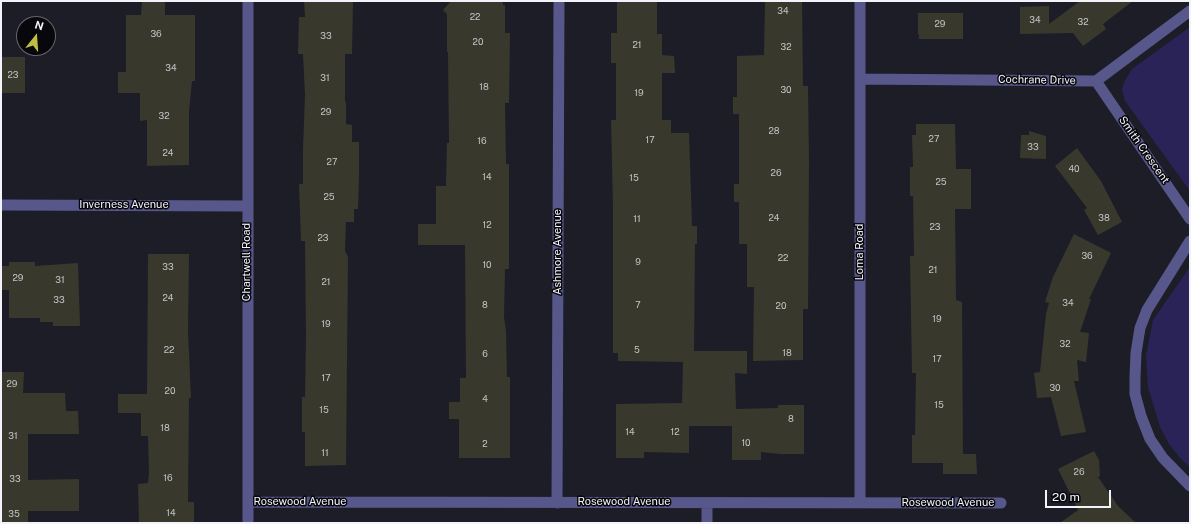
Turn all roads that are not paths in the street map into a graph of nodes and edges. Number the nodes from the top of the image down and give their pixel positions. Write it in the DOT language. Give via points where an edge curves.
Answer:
graph roads {
  1 [pos="248,1"];
  2 [pos="559,1"];
  3 [pos="860,1"];
  4 [pos="1190,11"];
  5 [pos="860,79"];
  6 [pos="1096,81"];
  7 [pos="1,205"];
  8 [pos="247,206"];
  9 [pos="1190,218"];
  10 [pos="1190,241"];
  11 [pos="1190,486"];
  12 [pos="248,502"];
  13 [pos="557,502"];
  14 [pos="707,502"];
  15 [pos="860,503"];
  16 [pos="1001,503"];
  17 [pos="248,523"];
  18 [pos="707,523"];
  1 -- 8 [label="street, Chartwell Road"];
  2 -- 13 [label="street, Ashmore Avenue"];
  3 -- 5 [label="street, Loma Road"];
  4 -- 6 [label="street"];
  5 -- 6 [label="street, Cochrane Drive"];
  5 -- 15 [label="street, Loma Road"];
  6 -- 9 [label="street, Smith Crescent"];
  7 -- 8 [label="street, Inverness Avenue"];
  8 -- 12 [label="street, Chartwell Road"];
  10 -- 11 [label="street" via="1147,310 1140,328 1135,377 1141,416 1150,439 1163,458"];
  12 -- 13 [label="street, Rosewood Avenue"];
  12 -- 17 [label="street, Chartwell Road"];
  13 -- 14 [label="street, Rosewood Avenue"];
  14 -- 15 [label="street, Rosewood Avenue"];
  14 -- 18 [label="street"];
  15 -- 16 [label="street, Rosewood Avenue"];
}
